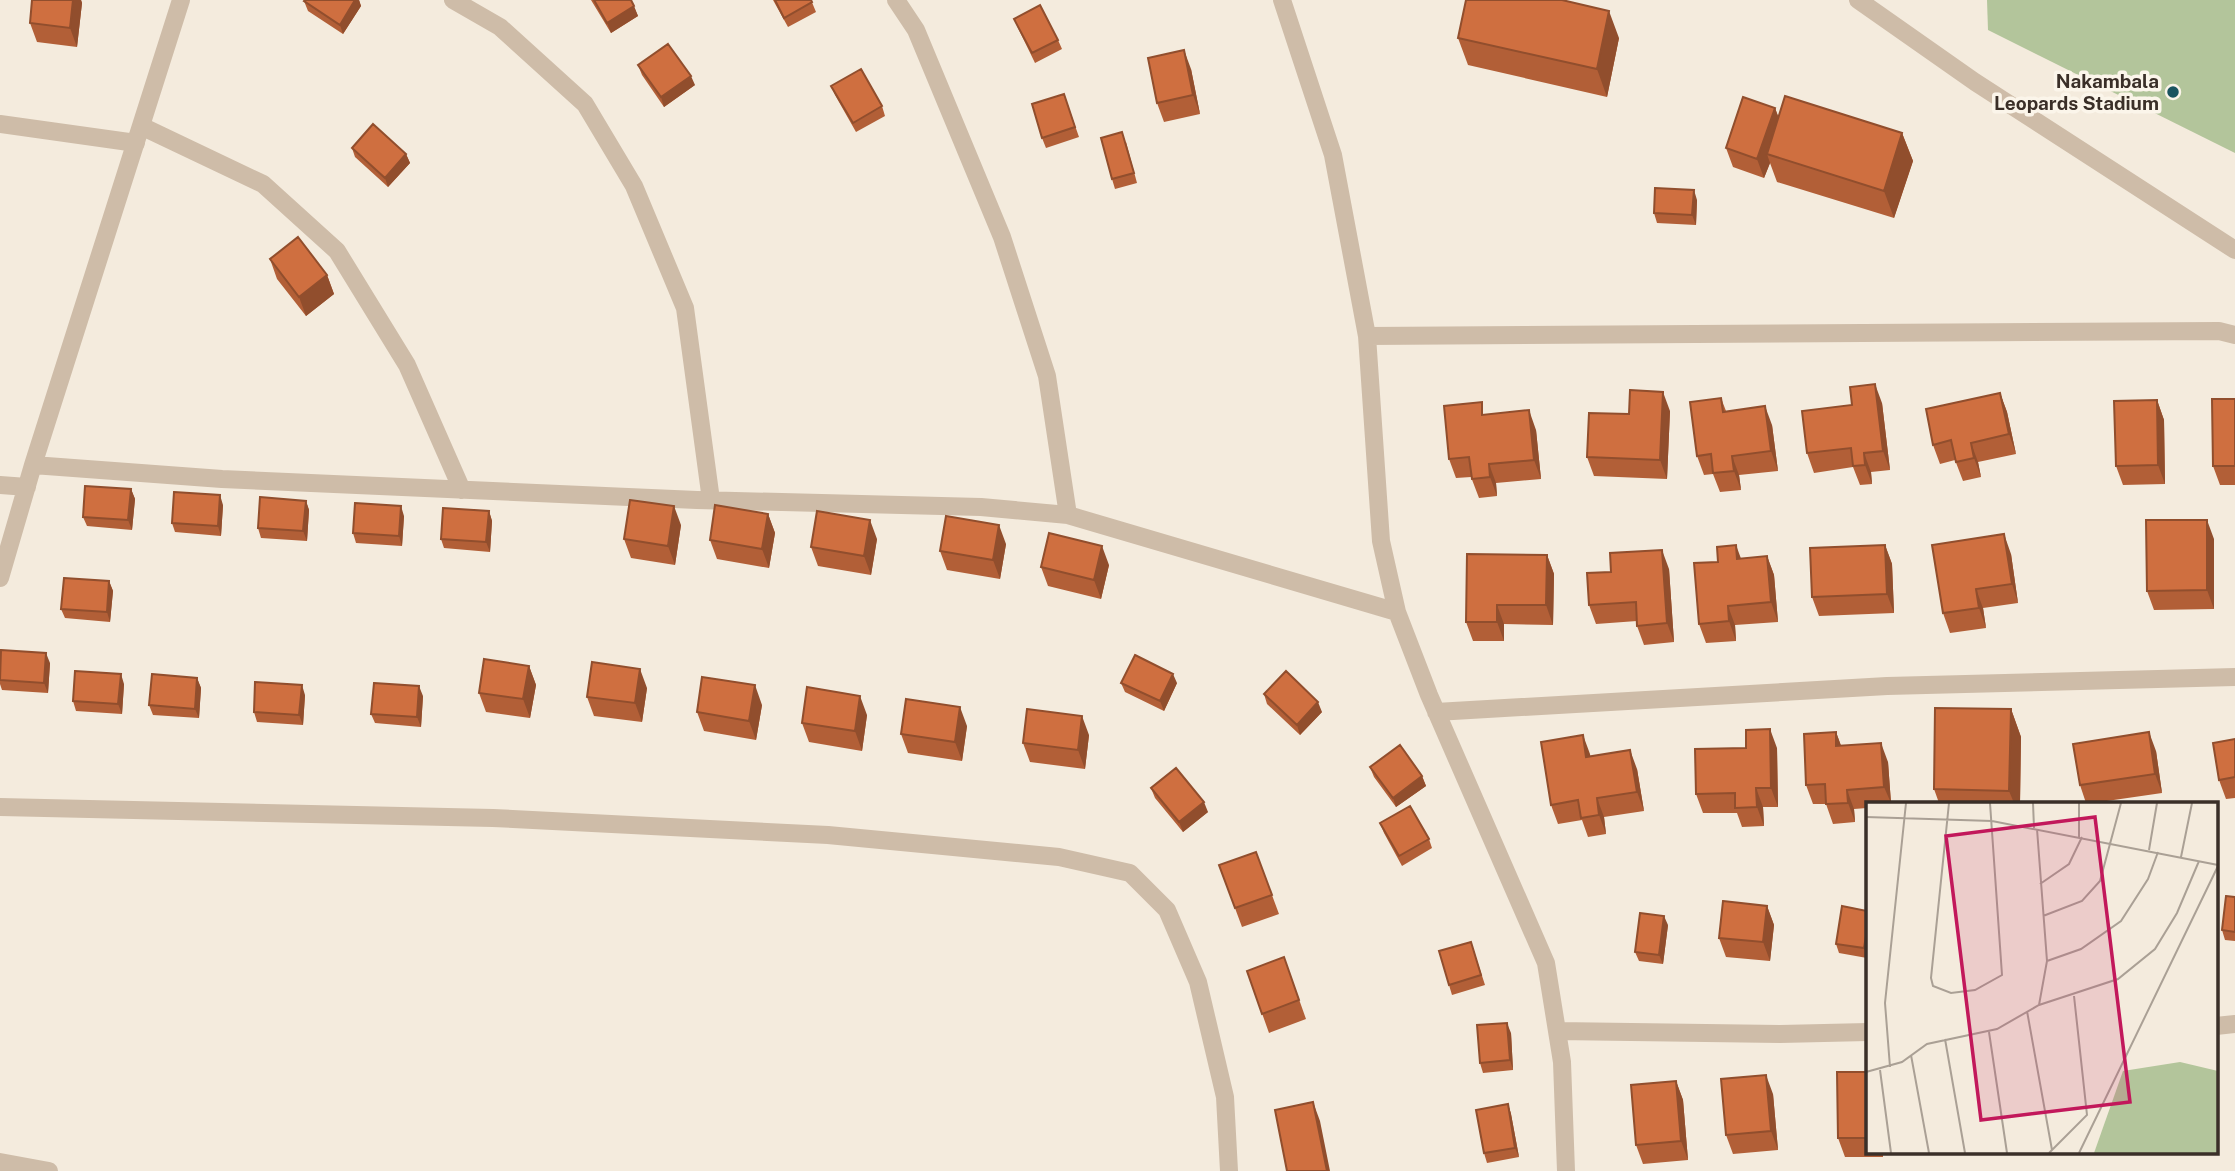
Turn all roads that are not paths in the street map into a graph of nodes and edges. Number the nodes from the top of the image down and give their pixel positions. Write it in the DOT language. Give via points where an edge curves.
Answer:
graph roads {
  1 [pos="181,0"];
  2 [pos="453,0"];
  3 [pos="896,0"];
  4 [pos="1282,0"];
  5 [pos="1858,0"];
  6 [pos="0,124"];
  7 [pos="138,135"];
  8 [pos="2235,250"];
  9 [pos="2235,335"];
  10 [pos="1367,336"];
  11 [pos="33,465"];
  12 [pos="0,485"];
  13 [pos="27,487"];
  14 [pos="462,489"];
  15 [pos="711,500"];
  16 [pos="1068,515"];
  17 [pos="0,578"];
  18 [pos="1397,612"];
  19 [pos="2235,677"];
  20 [pos="1436,712"];
  21 [pos="0,807"];
  22 [pos="1558,1031"];
  23 [pos="1866,1032"];
  24 [pos="0,1162"];
  25 [pos="50,1171"];
  26 [pos="1228,1171"];
  27 [pos="1566,1171"];
  1 -- 7 [label="street"];
  2 -- 15 [label="street" via="500,27 585,104 634,186 685,308"];
  3 -- 16 [label="street" via="916,30 1002,237 1047,376"];
  4 -- 10 [label="street" via="1333,155"];
  5 -- 8 [label="street" via="1975,82"];
  6 -- 7 [label="street"];
  7 -- 11 [label="street"];
  7 -- 14 [label="street" via="263,184 337,251 407,365"];
  9 -- 10 [label="street" via="2205,331"];
  10 -- 18 [label="street" via="1381,541"];
  11 -- 13 [label="street"];
  11 -- 14 [label="street"];
  12 -- 13 [label="street"];
  13 -- 17 [label="street"];
  14 -- 15 [label="street"];
  15 -- 16 [label="street" via="981,507"];
  16 -- 18 [label="street"];
  18 -- 20 [label="street"];
  19 -- 20 [label="street" via="1887,686"];
  20 -- 22 [label="street" via="1546,963"];
  21 -- 26 [label="street" via="493,818 828,835 1059,856 1130,873 1167,910 1198,982 1225,1097"];
  22 -- 23 [label="street"];
  22 -- 27 [label="street"];
  24 -- 25 [label="street"];
}
